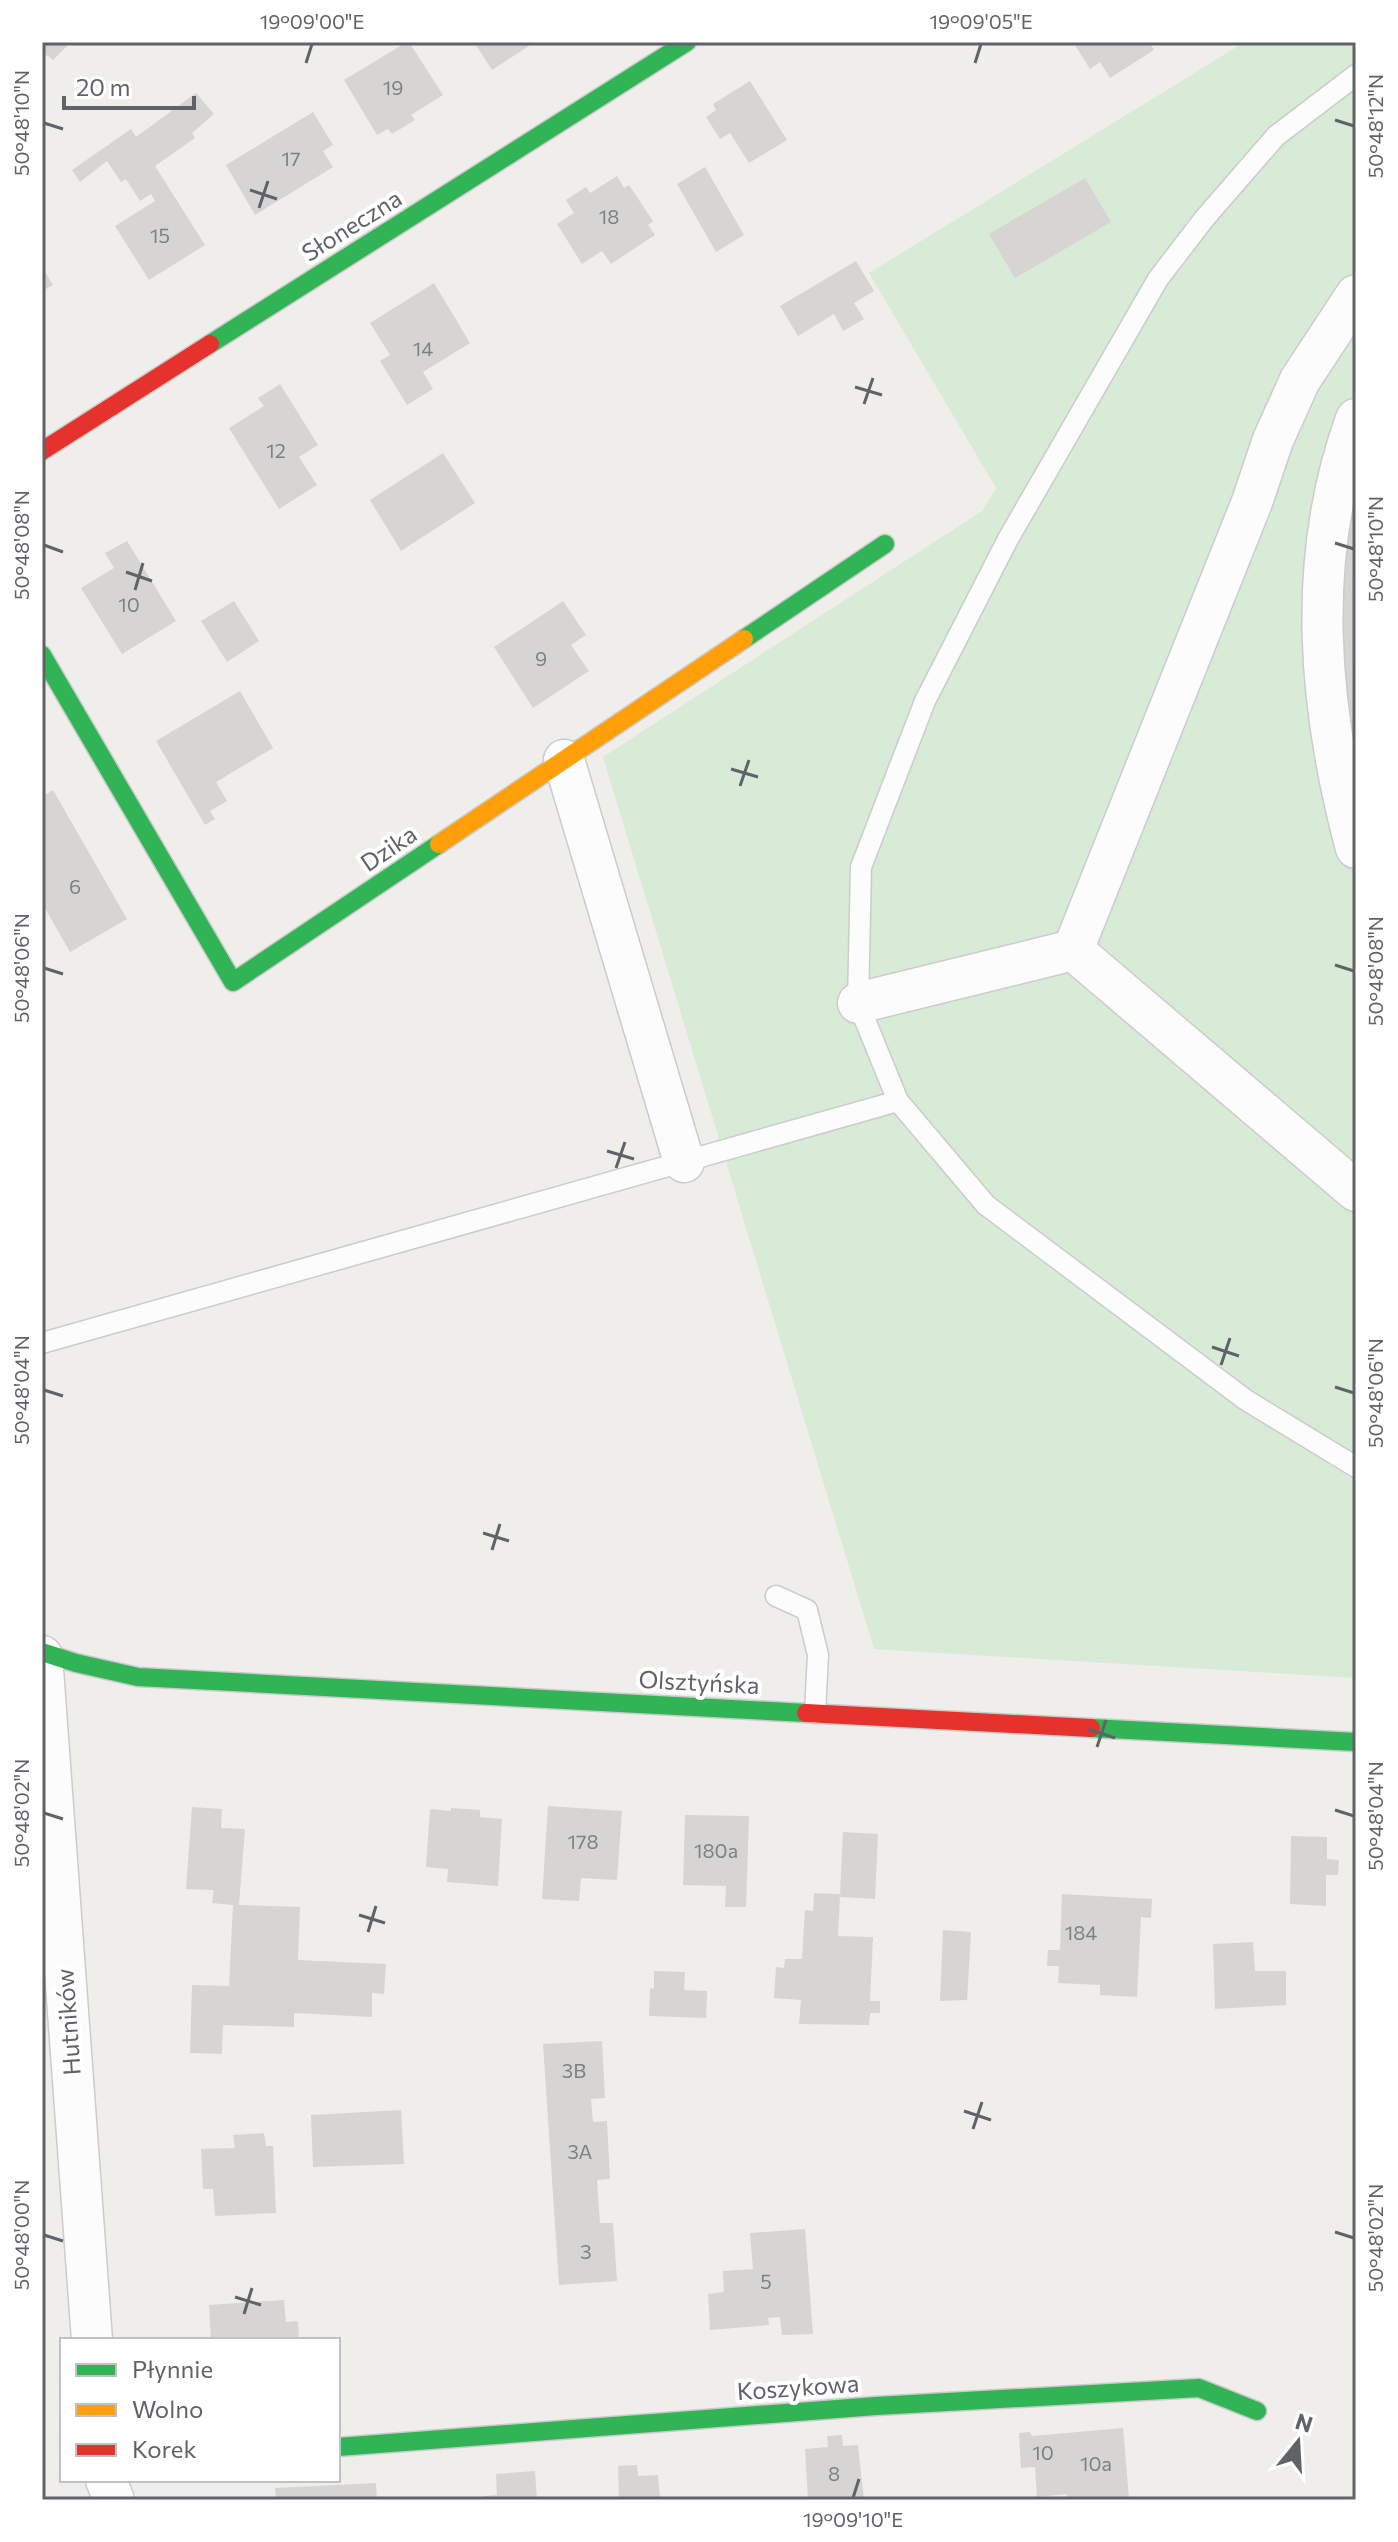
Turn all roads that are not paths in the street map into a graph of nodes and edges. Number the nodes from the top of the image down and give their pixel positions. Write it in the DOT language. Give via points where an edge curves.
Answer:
graph roads {
  1 [pos="687,42"];
  2 [pos="1356,75"];
  3 [pos="1356,295"];
  4 [pos="1356,419"];
  5 [pos="42,451"];
  6 [pos="885,544"];
  7 [pos="42,655"];
  8 [pos="564,760"];
  9 [pos="1356,848"];
  10 [pos="1073,950"];
  11 [pos="858,1003"];
  12 [pos="898,1101"];
  13 [pos="684,1162"];
  14 [pos="1356,1191"];
  15 [pos="42,1343"];
  16 [pos="1356,1467"];
  17 [pos="776,1596"];
  18 [pos="42,1654"];
  19 [pos="815,1713"];
  20 [pos="1356,1742"];
  21 [pos="92,2338"];
  22 [pos="1257,2411"];
  23 [pos="340,2447"];
  1 -- 5 [label="street, Słoneczna"];
  2 -- 11 [label="lane" via="1276,136 1158,279 1008,539 925,701 861,867"];
  3 -- 10 [label="street" via="1300,380 1273,440"];
  4 -- 9 [label="street" via="1340,463 1321,619 1323,675"];
  6 -- 8 [label="street, Dzika"];
  7 -- 8 [label="street, Dzika" via="233,982"];
  8 -- 13 [label="street"];
  10 -- 11 [label="street"];
  10 -- 14 [label="street"];
  11 -- 12 [label="lane"];
  12 -- 13 [label="lane"];
  12 -- 16 [label="lane" via="986,1205 1246,1400"];
  13 -- 15 [label="lane"];
  17 -- 19 [label="lane" via="807,1610 818,1655"];
  18 -- 19 [label="street, Olsztyńska" via="138,1677"];
  18 -- 21 [label="street, Hutników"];
  19 -- 20 [label="street, Olsztyńska"];
  22 -- 23 [label="street, Koszykowa" via="1199,2388 876,2406"];
}
